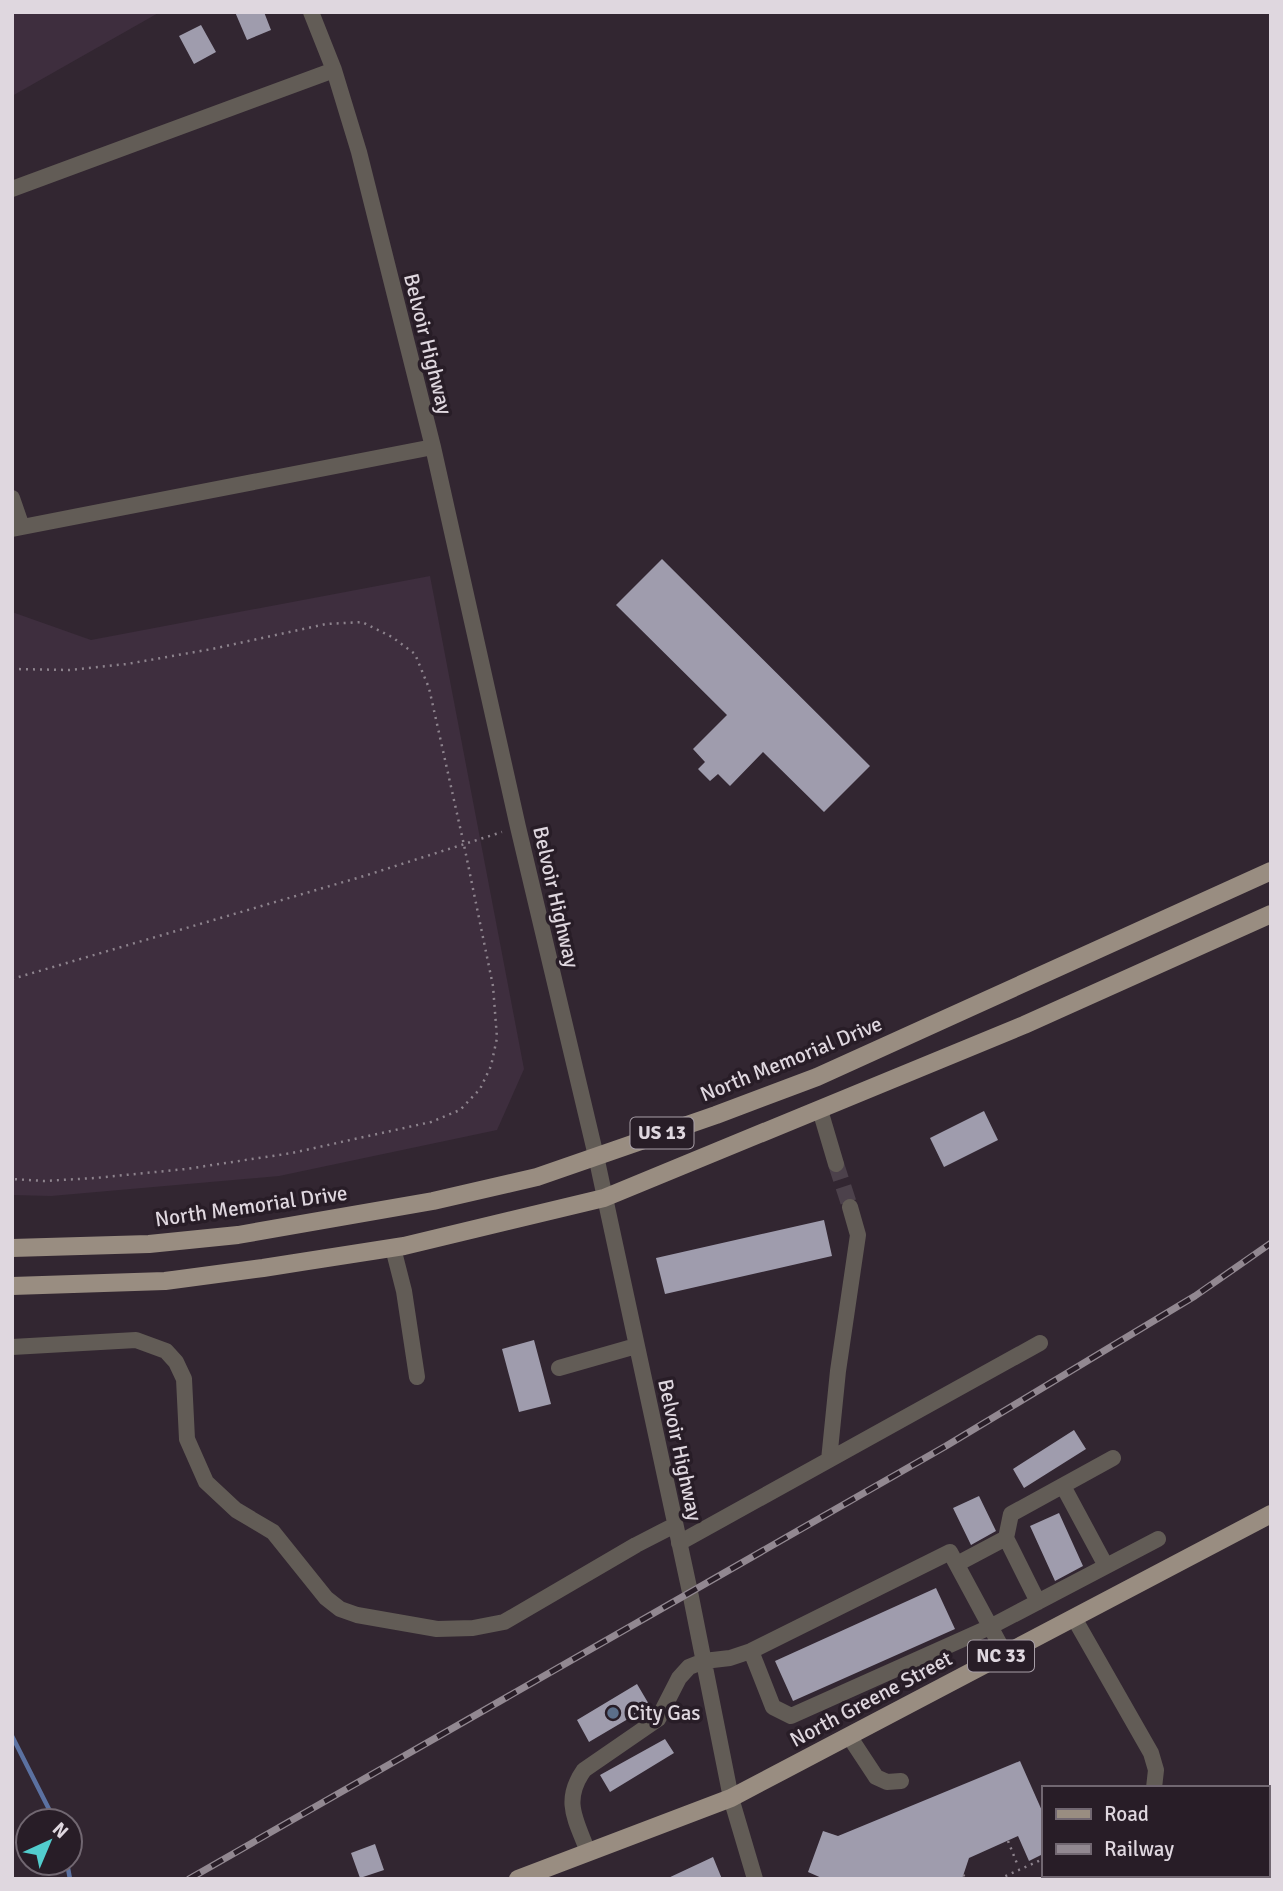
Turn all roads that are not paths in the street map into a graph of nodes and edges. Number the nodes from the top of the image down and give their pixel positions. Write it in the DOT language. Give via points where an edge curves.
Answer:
graph roads {
  1 [pos="311,12"];
  2 [pos="334,70"];
  3 [pos="12,189"];
  4 [pos="432,447"];
  5 [pos="12,498"];
  6 [pos="17,528"];
  7 [pos="1271,871"];
  8 [pos="1271,914"];
  9 [pos="820,1110"];
  10 [pos="596,1156"];
  11 [pos="836,1164"];
  12 [pos="604,1198"];
  13 [pos="850,1207"];
  14 [pos="12,1248"];
  15 [pos="393,1248"];
  16 [pos="12,1286"];
  17 [pos="1040,1343"];
  18 [pos="636,1346"];
  19 [pos="12,1347"];
  20 [pos="559,1368"];
  21 [pos="417,1377"];
  22 [pos="1113,1458"];
  23 [pos="829,1460"];
  24 [pos="1063,1486"];
  25 [pos="1271,1514"];
  26 [pos="675,1525"];
  27 [pos="1006,1538"];
  28 [pos="1158,1539"];
  29 [pos="679,1544"];
  30 [pos="957,1564"];
  31 [pos="1106,1566"];
  32 [pos="1038,1602"];
  33 [pos="1074,1618"];
  34 [pos="990,1627"];
  35 [pos="751,1651"];
  36 [pos="1005,1654"];
  37 [pos="704,1661"];
  38 [pos="849,1736"];
  39 [pos="901,1781"];
  40 [pos="1154,1786"];
  41 [pos="731,1798"];
  42 [pos="588,1852"];
  43 [pos="519,1879"];
  44 [pos="755,1879"];
  1 -- 2 [label="street, Belvoir Highway"];
  2 -- 3 [label="street"];
  2 -- 4 [label="street, Belvoir Highway" via="359,152"];
  4 -- 6 [label="street"];
  4 -- 10 [label="street, Belvoir Highway"];
  5 -- 6 [label="street"];
  7 -- 10 [label="main road, North Memorial Drive / US 13" via="817,1077"];
  8 -- 9 [label="main road, US 13"];
  9 -- 11 [label="street"];
  9 -- 12 [label="main road, US 13"];
  10 -- 12 [label="street, Belvoir Highway"];
  10 -- 14 [label="main road, North Memorial Drive / US 13" via="537,1177 433,1200 238,1235 149,1244"];
  12 -- 15 [label="main road, US 13"];
  12 -- 18 [label="street, Belvoir Highway"];
  13 -- 23 [label="street" via="858,1235"];
  15 -- 16 [label="main road, US 13" via="165,1280"];
  15 -- 21 [label="street"];
  17 -- 23 [label="street"];
  18 -- 20 [label="street"];
  18 -- 26 [label="street, Belvoir Highway"];
  19 -- 26 [label="street" via="136,1340 166,1351 184,1379 187,1439 206,1482 236,1510 272,1532 326,1598 357,1615 436,1629 504,1622"];
  22 -- 24 [label="street"];
  23 -- 29 [label="street"];
  24 -- 27 [label="street" via="1011,1514"];
  24 -- 31 [label="street"];
  25 -- 33 [label="main road, North Greene Street / NC 33"];
  26 -- 29 [label="street, Belvoir Highway"];
  27 -- 30 [label="street"];
  27 -- 32 [label="street"];
  28 -- 31 [label="street"];
  29 -- 37 [label="street, Belvoir Highway"];
  30 -- 34 [label="street"];
  30 -- 35 [label="street" via="950,1552"];
  31 -- 32 [label="street"];
  32 -- 34 [label="street"];
  33 -- 36 [label="main road, North Greene Street / NC 33"];
  33 -- 40 [label="street" via="1151,1753"];
  34 -- 35 [label="street" via="791,1716 773,1707"];
  34 -- 36 [label="street"];
  35 -- 37 [label="street"];
  36 -- 38 [label="main road, North Greene Street / NC 33"];
  37 -- 41 [label="street, Belvoir Highway"];
  37 -- 42 [label="street" via="679,1678 658,1719 584,1770 575,1782 571,1803"];
  38 -- 39 [label="street" via="876,1777"];
  38 -- 41 [label="main road, North Greene Street / NC 33"];
  41 -- 42 [label="main road, North Greene Street / NC 33"];
  41 -- 44 [label="street, Belvoir Highway"];
  42 -- 43 [label="main road, North Greene Street / NC 33"];
}
